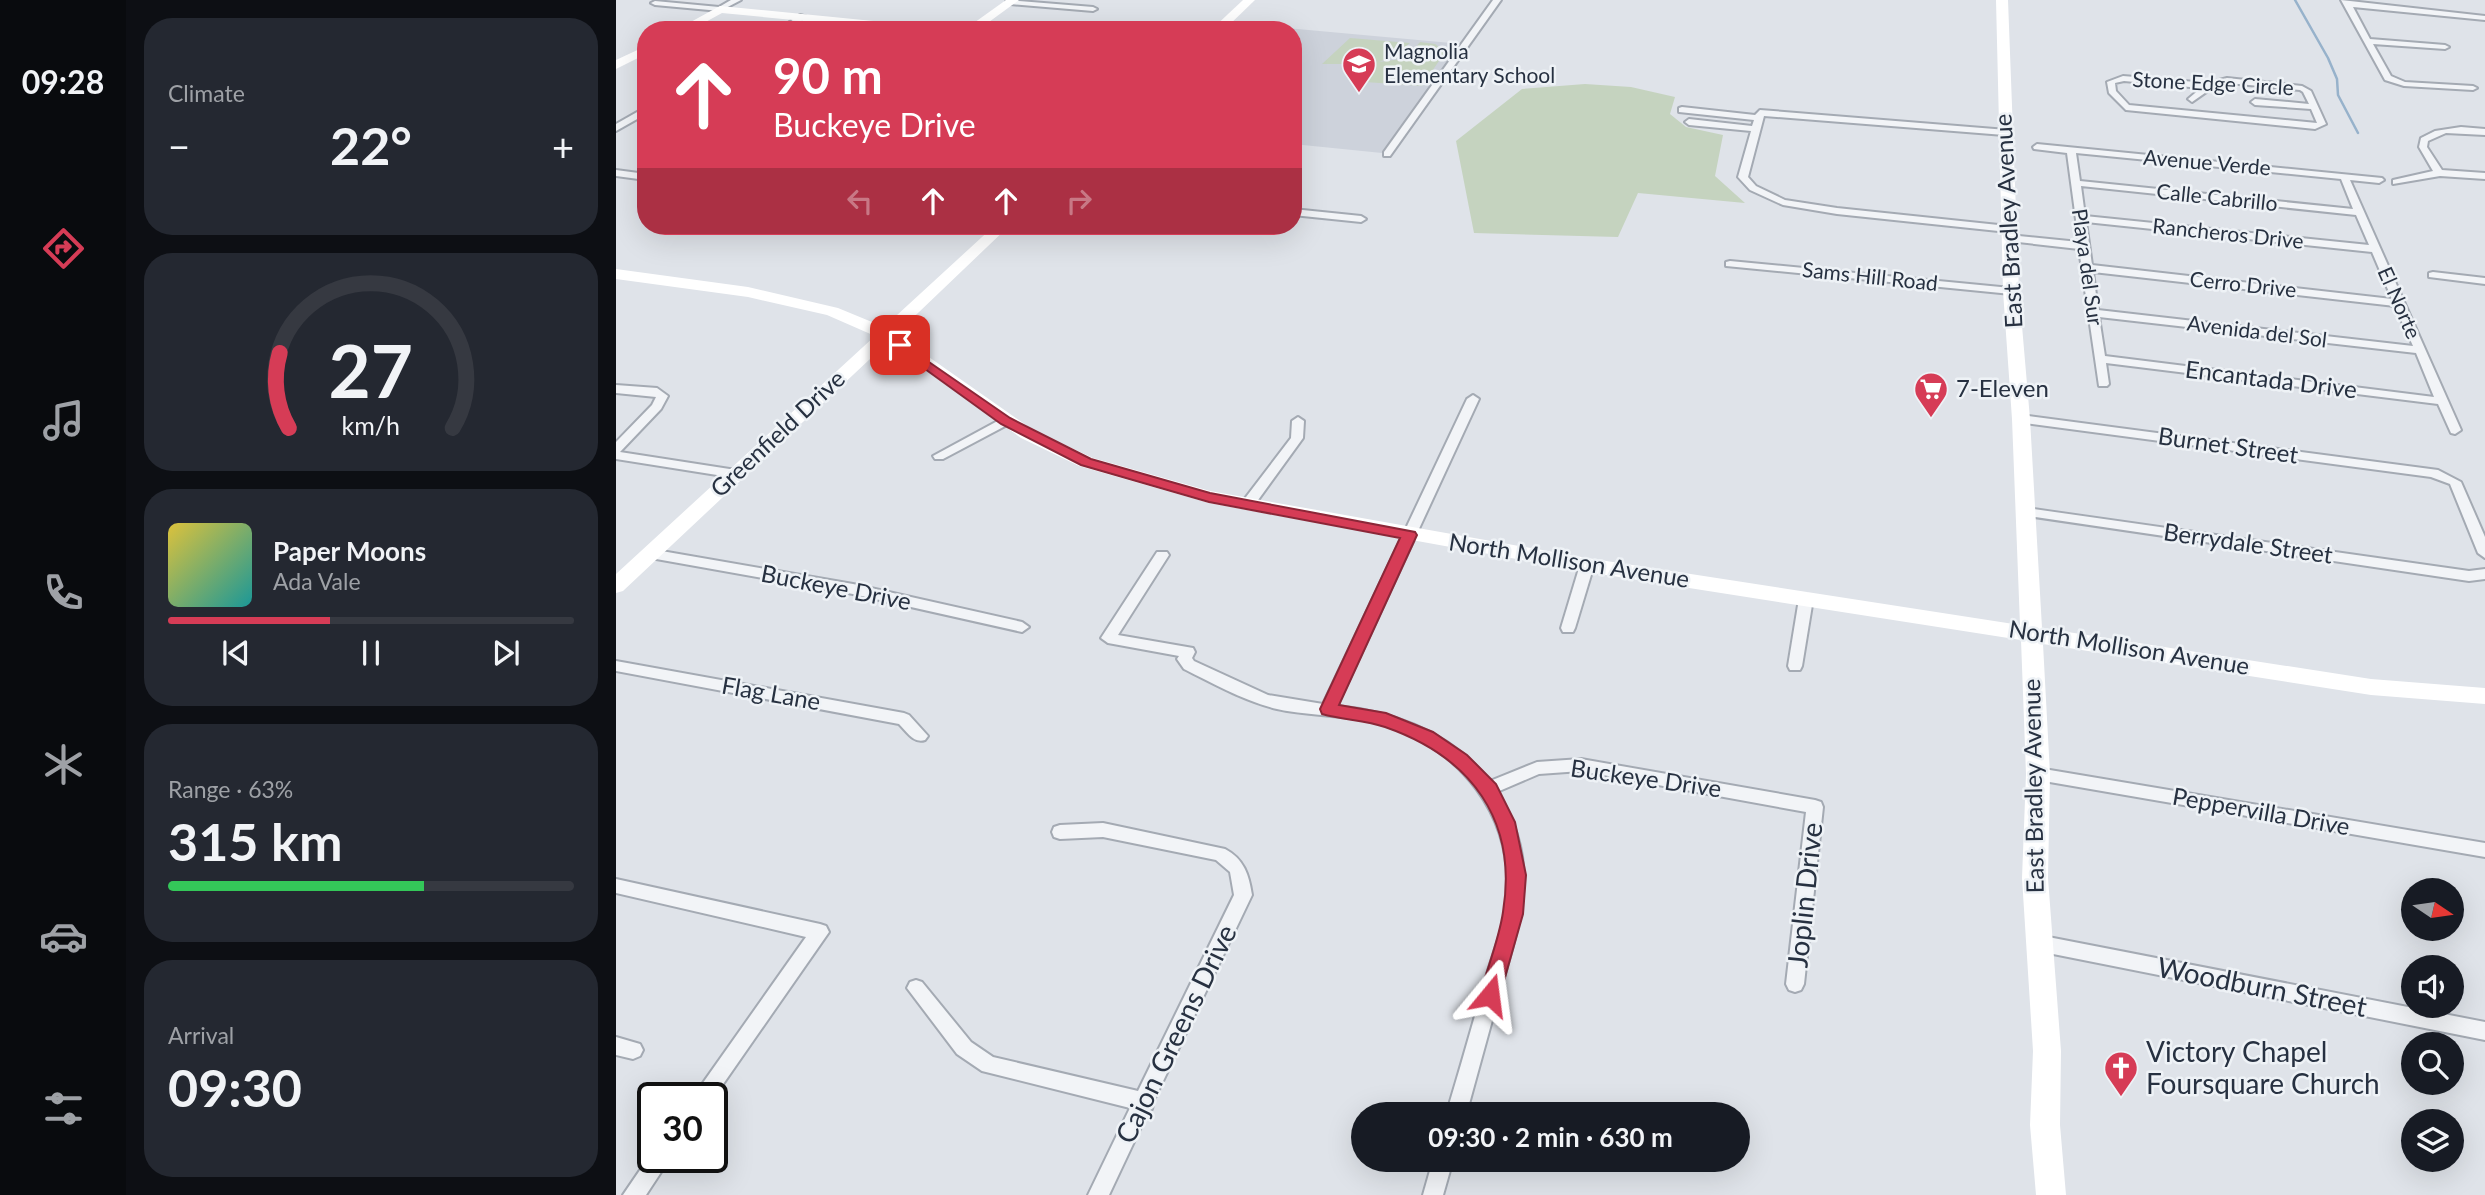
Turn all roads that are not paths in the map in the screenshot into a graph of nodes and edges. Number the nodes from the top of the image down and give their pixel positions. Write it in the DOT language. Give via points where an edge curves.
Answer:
graph roads {
  1 [pos="737,0"];
  2 [pos="1249,0"];
  3 [pos="1497,0"];
  4 [pos="2002,0"];
  5 [pos="1011,1"];
  6 [pos="2346,2"];
  7 [pos="655,3"];
  8 [pos="720,9"];
  9 [pos="1093,9"];
  10 [pos="803,17"];
  11 [pos="2485,18"];
  12 [pos="698,21"];
  13 [pos="797,21"];
  14 [pos="843,21"];
  15 [pos="983,21"];
  16 [pos="1227,21"];
  17 [pos="2367,41"];
  18 [pos="2445,47"];
  19 [pos="637,54"];
  20 [pos="616,65"];
  21 [pos="2209,86"];
  22 [pos="2473,88"];
  23 [pos="2174,99"];
  24 [pos="2192,99"];
  25 [pos="2255,102"];
  26 [pos="2314,107"];
  27 [pos="2160,108"];
  28 [pos="1682,110"];
  29 [pos="637,115"];
  30 [pos="1758,118"];
  31 [pos="1689,122"];
  32 [pos="616,128"];
  33 [pos="1755,129"];
  34 [pos="2004,132"];
  35 [pos="2485,132"];
  36 [pos="2037,147"];
  37 [pos="2071,150"];
  38 [pos="1387,154"];
  39 [pos="2438,171"];
  40 [pos="616,173"];
  41 [pos="637,176"];
  42 [pos="2344,176"];
  43 [pos="2485,176"];
  44 [pos="2379,180"];
  45 [pos="2396,182"];
  46 [pos="2076,183"];
  47 [pos="2358,212"];
  48 [pos="1302,213"];
  49 [pos="1362,219"];
  50 [pos="2081,219"];
  51 [pos="2008,234"];
  52 [pos="992,235"];
  53 [pos="2084,246"];
  54 [pos="2375,249"];
  55 [pos="1730,264"];
  56 [pos="2087,268"];
  57 [pos="616,274"];
  58 [pos="2433,275"];
  59 [pos="2485,281"];
  60 [pos="2011,291"];
  61 [pos="2399,303"];
  62 [pos="2093,313"];
  63 [pos="885,334"];
  64 [pos="2420,351"];
  65 [pos="2100,359"];
  66 [pos="2103,384"];
  67 [pos="616,389"];
  68 [pos="1472,399"];
  69 [pos="2442,401"];
  70 [pos="2021,419"];
  71 [pos="1006,421"];
  72 [pos="1298,421"];
  73 [pos="2455,430"];
  74 [pos="616,450"];
  75 [pos="616,455"];
  76 [pos="939,456"];
  77 [pos="736,474"];
  78 [pos="1248,504"];
  79 [pos="2026,512"];
  80 [pos="1409,535"];
  81 [pos="2485,553"];
  82 [pos="650,554"];
  83 [pos="1162,555"];
  84 [pos="1587,565"];
  85 [pos="2485,574"];
  86 [pos="616,586"];
  87 [pos="1806,599"];
  88 [pos="1022,628"];
  89 [pos="1568,628"];
  90 [pos="2030,632"];
  91 [pos="616,666"];
  92 [pos="1795,666"];
  93 [pos="2485,696"];
  94 [pos="1328,709"];
  95 [pos="920,736"];
  96 [pos="2038,774"];
  97 [pos="1489,789"];
  98 [pos="1815,807"];
  99 [pos="1060,832"];
  100 [pos="2485,850"];
  101 [pos="616,886"];
  102 [pos="2038,943"];
  103 [pos="1795,984"];
  104 [pos="916,988"];
  105 [pos="2485,1031"];
  106 [pos="714,1082"];
  107 [pos="1145,1102"];
  108 [pos="1460,1102"];
  109 [pos="1440,1172"];
  110 [pos="649,1173"];
  111 [pos="633,1195"];
  112 [pos="1098,1195"];
  113 [pos="1433,1195"];
  114 [pos="2051,1195"];
  1 -- 8 [label="street"];
  2 -- 16 [label="main road"];
  3 -- 38 [label="street"];
  4 -- 34 [label="main road, East Bradley Avenue"];
  5 -- 9 [label="street"];
  5 -- 15 [label="main road"];
  6 -- 11 [label="street"];
  6 -- 17 [label="street"];
  7 -- 8 [label="street"];
  8 -- 10 [label="main road"];
  8 -- 12 [label="main road"];
  10 -- 13 [label="street"];
  10 -- 14 [label="main road"];
  17 -- 18 [label="street"];
  17 -- 22 [label="street" via="2388,78 2404,84"];
  19 -- 20 [label="main road"];
  21 -- 24 [label="street"];
  21 -- 26 [label="street, Stone Edge Circle" via="2227,80 2302,88"];
  21 -- 27 [label="street, Stone Edge Circle" via="2111,82 2112,91 2126,107"];
  23 -- 27 [label="street"];
  25 -- 26 [label="street"];
  26 -- 27 [label="street, Stone Edge Circle" via="2322,124"];
  28 -- 30 [label="street"];
  29 -- 32 [label="street"];
  30 -- 33 [label="street"];
  30 -- 34 [label="street" via="1760,113"];
  31 -- 33 [label="street"];
  33 -- 51 [label="street" via="1743,177 1753,188 1783,202"];
  34 -- 51 [label="main road, East Bradley Avenue"];
  35 -- 39 [label="street" via="2448,130 2424,140 2423,147"];
  36 -- 37 [label="street, Avenue Verde"];
  37 -- 42 [label="street, Avenue Verde"];
  37 -- 46 [label="street, Playa del Sur"];
  39 -- 43 [label="street"];
  39 -- 45 [label="street"];
  40 -- 41 [label="street"];
  42 -- 44 [label="street, Avenue Verde"];
  42 -- 47 [label="street, El Norte"];
  46 -- 47 [label="street, Calle Cabrillo"];
  46 -- 50 [label="street, Playa del Sur"];
  47 -- 54 [label="street, El Norte"];
  48 -- 49 [label="street"];
  50 -- 53 [label="street, Playa del Sur"];
  50 -- 54 [label="street, Rancheros Drive"];
  51 -- 53 [label="street"];
  51 -- 60 [label="main road, East Bradley Avenue"];
  52 -- 63 [label="main road, Greenfield Drive"];
  53 -- 56 [label="street, Playa del Sur"];
  54 -- 61 [label="street, El Norte"];
  55 -- 60 [label="street, Sams Hill Road"];
  56 -- 61 [label="street, Cerro Drive"];
  56 -- 62 [label="street, Playa del Sur"];
  57 -- 63 [label="main road, North Mollison Avenue" via="799,302"];
  58 -- 59 [label="street"];
  60 -- 70 [label="main road, East Bradley Avenue"];
  61 -- 64 [label="street, El Norte"];
  62 -- 64 [label="street, Avenida del Sol"];
  62 -- 65 [label="street, Playa del Sur"];
  63 -- 71 [label="main road, North Mollison Avenue"];
  63 -- 77 [label="main road, Greenfield Drive"];
  64 -- 69 [label="street, El Norte"];
  65 -- 66 [label="street, Playa del Sur"];
  65 -- 69 [label="street, Encantada Drive"];
  67 -- 74 [label="street" via="662,396"];
  68 -- 80 [label="street"];
  69 -- 73 [label="street, El Norte"];
  70 -- 79 [label="main road, East Bradley Avenue"];
  70 -- 81 [label="street, Burnet Street" via="2434,472 2455,482"];
  71 -- 76 [label="street"];
  71 -- 78 [label="main road, North Mollison Avenue" via="1086,462 1148,482"];
  72 -- 78 [label="street" via="1297,438"];
  75 -- 77 [label="street"];
  77 -- 82 [label="main road, Greenfield Drive"];
  78 -- 80 [label="main road, North Mollison Avenue"];
  79 -- 85 [label="street, Berrydale Street" via="2469,576"];
  79 -- 90 [label="main road, East Bradley Avenue"];
  80 -- 84 [label="main road, North Mollison Avenue"];
  80 -- 94 [label="street"];
  82 -- 86 [label="main road, Greenfield Drive"];
  82 -- 88 [label="street, Buckeye Drive" via="853,589"];
  83 -- 94 [label="street" via="1108,638 1188,652 1184,659 1189,665 1248,694 1277,703"];
  84 -- 87 [label="main road, North Mollison Avenue"];
  84 -- 89 [label="street"];
  87 -- 90 [label="main road, North Mollison Avenue"];
  87 -- 92 [label="street"];
  90 -- 93 [label="main road, North Mollison Avenue" via="2371,687"];
  90 -- 96 [label="main road, East Bradley Avenue"];
  91 -- 95 [label="street, Flag Lane" via="904,719"];
  94 -- 97 [label="street" via="1386,720 1427,737 1461,760"];
  96 -- 100 [label="street, Peppervilla Drive"];
  96 -- 102 [label="main road, East Bradley Avenue" via="2033,820"];
  97 -- 98 [label="street, Buckeye Drive" via="1537,768 1581,765"];
  97 -- 108 [label="street" via="1511,839 1516,894"];
  98 -- 103 [label="street, Joplin Drive"];
  99 -- 107 [label="street, Cajon Greens Drive" via="1103,830 1219,854 1239,870 1243,895"];
  101 -- 106 [label="street" via="820,932"];
  102 -- 105 [label="street, Woodburn Street"];
  102 -- 114 [label="main road, East Bradley Avenue" via="2049,1088 2045,1113"];
  104 -- 107 [label="street" via="964,1048 989,1065"];
  107 -- 112 [label="street, Cajon Greens Drive"];
  109 -- 113 [label="street"];
  110 -- 111 [label="street"];
}
